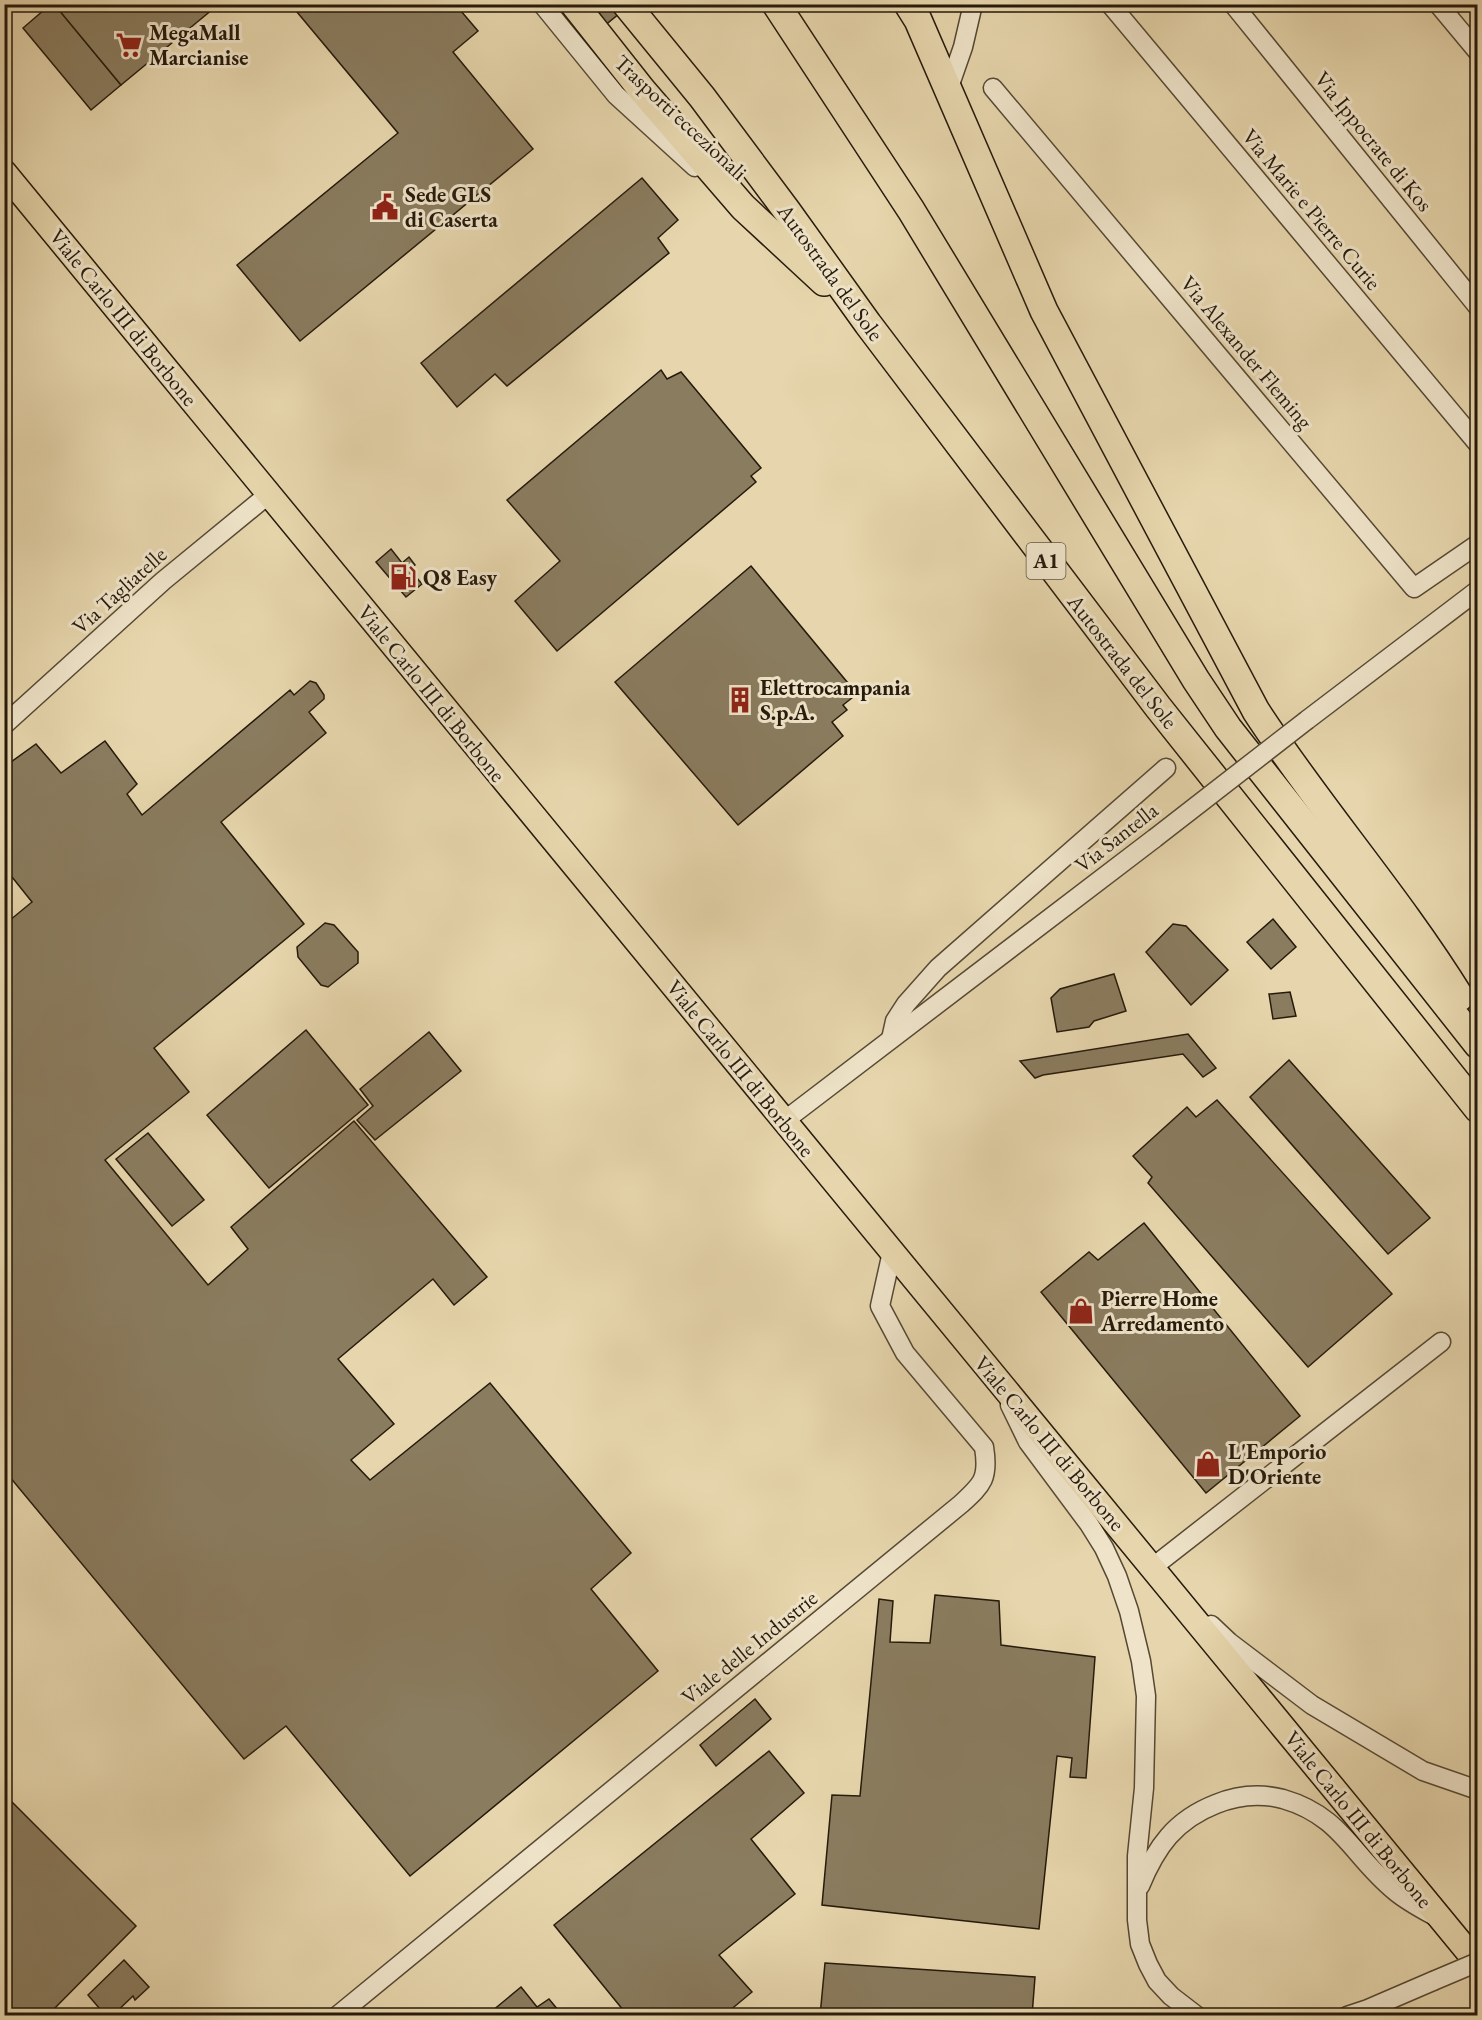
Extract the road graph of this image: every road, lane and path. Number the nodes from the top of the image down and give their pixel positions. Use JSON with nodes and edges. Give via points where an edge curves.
{"nodes":[{"id":1,"x":542,"y":4,"type":"edge"},
{"id":2,"x":574,"y":4,"type":"edge"},
{"id":3,"x":626,"y":4,"type":"edge"},
{"id":4,"x":776,"y":4,"type":"edge"},
{"id":5,"x":908,"y":4,"type":"edge"},
{"id":6,"x":973,"y":4,"type":"edge"},
{"id":7,"x":1110,"y":4,"type":"edge"},
{"id":8,"x":1233,"y":4,"type":"edge"},
{"id":9,"x":1438,"y":4,"type":"edge"},
{"id":10,"x":1478,"y":52,"type":"edge"},
{"id":11,"x":993,"y":88,"type":"dead end"},
{"id":12,"x":948,"y":90,"type":"junction"},
{"id":13,"x":4,"y":172,"type":"edge"},
{"id":14,"x":743,"y":207,"type":"junction"},
{"id":15,"x":1478,"y":307,"type":"edge"},
{"id":16,"x":868,"y":324,"type":"junction"},
{"id":17,"x":1478,"y":444,"type":"edge"},
{"id":18,"x":269,"y":494,"type":"junction"},
{"id":19,"x":1478,"y":544,"type":"edge"},
{"id":20,"x":1478,"y":590,"type":"edge"},
{"id":21,"x":4,"y":725,"type":"edge"},
{"id":22,"x":1166,"y":768,"type":"dead end"},
{"id":23,"x":1478,"y":1030,"type":"edge"},
{"id":24,"x":891,"y":1039,"type":"junction"},
{"id":25,"x":1478,"y":1045,"type":"edge"},
{"id":26,"x":1478,"y":1109,"type":"edge"},
{"id":27,"x":784,"y":1121,"type":"junction"},
{"id":28,"x":892,"y":1252,"type":"junction"},
{"id":29,"x":1441,"y":1342,"type":"dead end"},
{"id":30,"x":1001,"y":1384,"type":"junction"},
{"id":31,"x":1157,"y":1573,"type":"junction"},
{"id":32,"x":1478,"y":1790,"type":"edge"},
{"id":33,"x":1137,"y":1893,"type":"junction"},
{"id":34,"x":1442,"y":1920,"type":"junction"},
{"id":35,"x":1478,"y":1963,"type":"edge"},
{"id":36,"x":337,"y":2016,"type":"edge"},
{"id":37,"x":1197,"y":2016,"type":"edge"},
{"id":38,"x":1347,"y":2016,"type":"edge"}],
"edges":[{"from":1,"to":14,"type":"street","name":"Trasporti eccezionali","via":[[616,95]]},
{"from":2,"to":14,"type":"highway"},
{"from":3,"to":16,"type":"highway","name":"Autostrada del Sole","number":"A1","via":[[709,106]]},
{"from":4,"to":25,"type":"highway","name":"Autostrada del Sole","via":[[911,210],[1228,729]]},
{"from":5,"to":12,"type":"highway"},
{"from":6,"to":12,"type":"street"},
{"from":7,"to":17,"type":"street","name":"Via Marie e Pierre Curie"},
{"from":8,"to":15,"type":"street","name":"Via Ippocrate di Kos"},
{"from":9,"to":10,"type":"street"},
{"from":11,"to":19,"type":"street","name":"Via Alexander Fleming","via":[[1414,588]]},
{"from":12,"to":23,"type":"highway","via":[[1044,311],[1256,711],[1287,759],[1417,932]]},
{"from":13,"to":18,"type":"main road","name":"Viale Carlo III di Borbone"},
{"from":14,"to":16,"type":"highway"},
{"from":16,"to":26,"type":"highway","name":"Autostrada del Sole","number":"A1","via":[[1158,707]]},
{"from":18,"to":21,"type":"street","name":"Via Tagliatelle","via":[[163,581]]},
{"from":18,"to":27,"type":"main road","name":"Viale Carlo III di Borbone"},
{"from":20,"to":24,"type":"street","name":"Via Santella","bridge":true},
{"from":22,"to":24,"type":"street","via":[[938,968],[906,1004],[895,1021]]},
{"from":24,"to":27,"type":"street","name":"Via Santella"},
{"from":27,"to":28,"type":"main road","name":"Viale Carlo III di Borbone"},
{"from":28,"to":30,"type":"main road","name":"Viale Carlo III di Borbone"},
{"from":28,"to":36,"type":"street","name":"Viale delle Industrie","via":[[880,1306],[905,1353],[984,1447],[987,1467],[980,1486]]},
{"from":29,"to":31,"type":"street"},
{"from":30,"to":31,"type":"main road","name":"Viale Carlo III di Borbone"},
{"from":30,"to":33,"type":"street","via":[[1028,1442],[1104,1548],[1129,1611],[1146,1696]]},
{"from":31,"to":32,"type":"street","via":[[1229,1642],[1312,1705],[1423,1771]]},
{"from":31,"to":34,"type":"main road","name":"Viale Carlo III di Borbone"},
{"from":33,"to":34,"type":"street","via":[[1151,1858],[1183,1823],[1218,1803],[1261,1795],[1296,1803],[1324,1817],[1393,1890]]},
{"from":33,"to":37,"type":"street","via":[[1140,1944],[1148,1964],[1171,1996]]},
{"from":34,"to":35,"type":"main road","name":"Viale Carlo III di Borbone"},
{"from":35,"to":38,"type":"street","bridge":true}]}
